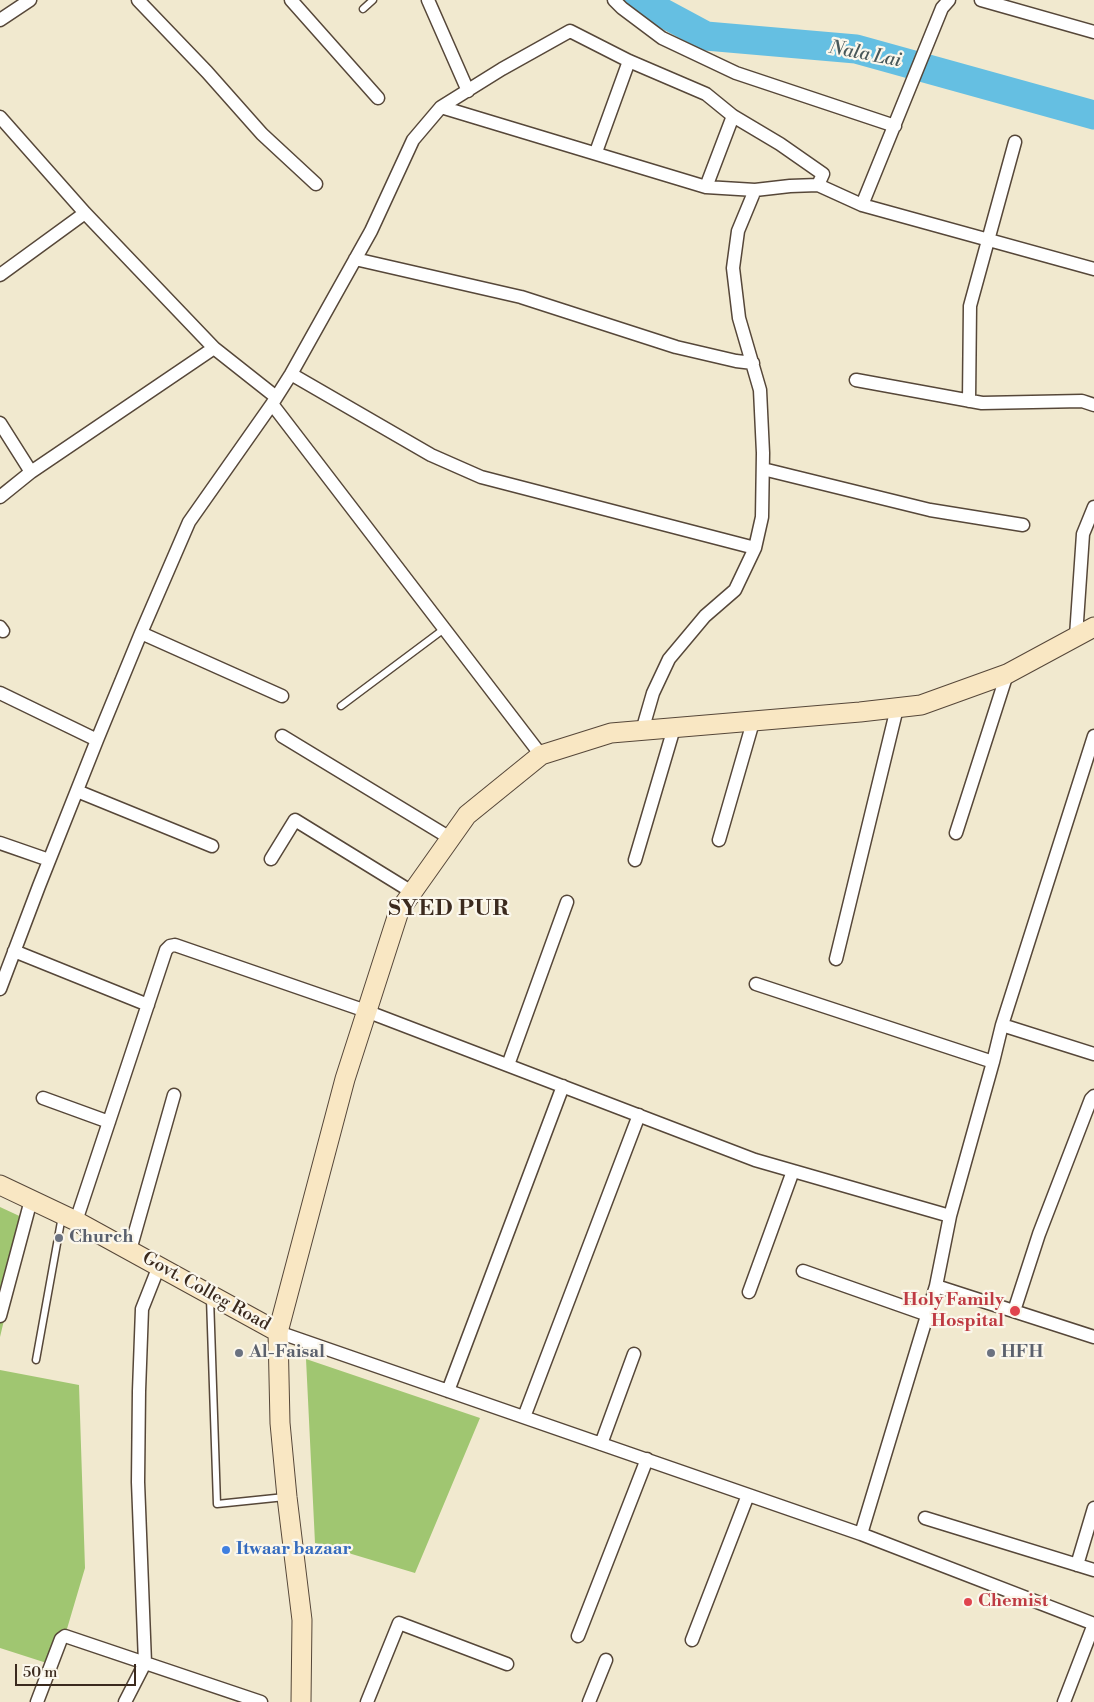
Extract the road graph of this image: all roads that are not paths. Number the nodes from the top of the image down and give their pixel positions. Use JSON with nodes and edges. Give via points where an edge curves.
{"nodes":[{"id":1,"x":30,"y":0,"type":"edge"},
{"id":2,"x":138,"y":0,"type":"edge"},
{"id":3,"x":292,"y":0,"type":"edge"},
{"id":4,"x":373,"y":0,"type":"edge"},
{"id":5,"x":428,"y":0,"type":"edge"},
{"id":6,"x":614,"y":0,"type":"edge"},
{"id":7,"x":981,"y":0,"type":"edge"},
{"id":8,"x":945,"y":4,"type":"edge"},
{"id":9,"x":363,"y":9,"type":"dead end"},
{"id":10,"x":0,"y":20,"type":"edge"},
{"id":11,"x":1094,"y":32,"type":"edge"},
{"id":12,"x":629,"y":61,"type":"junction"},
{"id":13,"x":468,"y":91,"type":"junction"},
{"id":14,"x":378,"y":98,"type":"dead end"},
{"id":15,"x":441,"y":107,"type":"junction"},
{"id":16,"x":733,"y":116,"type":"junction"},
{"id":17,"x":0,"y":117,"type":"edge"},
{"id":18,"x":894,"y":126,"type":"junction"},
{"id":19,"x":1015,"y":142,"type":"dead end"},
{"id":20,"x":596,"y":152,"type":"junction"},
{"id":21,"x":316,"y":184,"type":"dead end"},
{"id":22,"x":818,"y":185,"type":"junction"},
{"id":23,"x":706,"y":187,"type":"junction"},
{"id":24,"x":755,"y":190,"type":"junction"},
{"id":25,"x":862,"y":204,"type":"junction"},
{"id":26,"x":84,"y":213,"type":"junction"},
{"id":27,"x":988,"y":239,"type":"junction"},
{"id":28,"x":355,"y":259,"type":"junction"},
{"id":29,"x":1094,"y":269,"type":"edge"},
{"id":30,"x":0,"y":275,"type":"edge"},
{"id":31,"x":214,"y":348,"type":"junction"},
{"id":32,"x":753,"y":363,"type":"junction"},
{"id":33,"x":291,"y":374,"type":"junction"},
{"id":34,"x":856,"y":380,"type":"dead end"},
{"id":35,"x":274,"y":401,"type":"junction"},
{"id":36,"x":969,"y":401,"type":"junction"},
{"id":37,"x":1094,"y":405,"type":"edge"},
{"id":38,"x":0,"y":423,"type":"edge"},
{"id":39,"x":763,"y":469,"type":"junction"},
{"id":40,"x":31,"y":472,"type":"junction"},
{"id":41,"x":0,"y":497,"type":"edge"},
{"id":42,"x":1094,"y":507,"type":"edge"},
{"id":43,"x":1023,"y":525,"type":"dead end"},
{"id":44,"x":755,"y":548,"type":"junction"},
{"id":45,"x":1094,"y":627,"type":"edge"},
{"id":46,"x":444,"y":629,"type":"junction"},
{"id":47,"x":141,"y":632,"type":"junction"},
{"id":48,"x":1076,"y":636,"type":"junction"},
{"id":49,"x":1007,"y":674,"type":"junction"},
{"id":50,"x":0,"y":693,"type":"edge"},
{"id":51,"x":282,"y":696,"type":"dead end"},
{"id":52,"x":341,"y":706,"type":"dead end"},
{"id":53,"x":897,"y":708,"type":"junction"},
{"id":54,"x":753,"y":722,"type":"junction"},
{"id":55,"x":674,"y":728,"type":"junction"},
{"id":56,"x":642,"y":730,"type":"junction"},
{"id":57,"x":282,"y":736,"type":"dead end"},
{"id":58,"x":1094,"y":736,"type":"edge"},
{"id":59,"x":97,"y":740,"type":"junction"},
{"id":60,"x":541,"y":755,"type":"junction"},
{"id":61,"x":77,"y":791,"type":"junction"},
{"id":62,"x":956,"y":833,"type":"dead end"},
{"id":63,"x":450,"y":838,"type":"junction"},
{"id":64,"x":719,"y":840,"type":"dead end"},
{"id":65,"x":0,"y":843,"type":"edge"},
{"id":66,"x":212,"y":846,"type":"dead end"},
{"id":67,"x":271,"y":859,"type":"dead end"},
{"id":68,"x":49,"y":860,"type":"junction"},
{"id":69,"x":635,"y":860,"type":"dead end"},
{"id":70,"x":412,"y":892,"type":"junction"},
{"id":71,"x":567,"y":902,"type":"dead end"},
{"id":72,"x":14,"y":950,"type":"junction"},
{"id":73,"x":836,"y":959,"type":"dead end"},
{"id":74,"x":756,"y":984,"type":"dead end"},
{"id":75,"x":0,"y":989,"type":"edge"},
{"id":76,"x":148,"y":1005,"type":"junction"},
{"id":77,"x":366,"y":1011,"type":"junction"},
{"id":78,"x":1002,"y":1025,"type":"junction"},
{"id":79,"x":1094,"y":1054,"type":"edge"},
{"id":80,"x":993,"y":1062,"type":"junction"},
{"id":81,"x":508,"y":1065,"type":"junction"},
{"id":82,"x":563,"y":1086,"type":"junction"},
{"id":83,"x":174,"y":1095,"type":"dead end"},
{"id":84,"x":1094,"y":1096,"type":"edge"},
{"id":85,"x":43,"y":1098,"type":"dead end"},
{"id":86,"x":639,"y":1116,"type":"junction"},
{"id":87,"x":109,"y":1122,"type":"junction"},
{"id":88,"x":793,"y":1171,"type":"junction"},
{"id":89,"x":0,"y":1185,"type":"edge"},
{"id":90,"x":31,"y":1200,"type":"junction"},
{"id":91,"x":950,"y":1216,"type":"junction"},
{"id":92,"x":69,"y":1218,"type":"junction"},
{"id":93,"x":130,"y":1250,"type":"junction"},
{"id":94,"x":159,"y":1266,"type":"junction"},
{"id":95,"x":803,"y":1271,"type":"dead end"},
{"id":96,"x":936,"y":1286,"type":"junction"},
{"id":97,"x":749,"y":1292,"type":"dead end"},
{"id":98,"x":210,"y":1294,"type":"junction"},
{"id":99,"x":1014,"y":1311,"type":"junction"},
{"id":100,"x":928,"y":1315,"type":"junction"},
{"id":101,"x":0,"y":1316,"type":"edge"},
{"id":102,"x":278,"y":1332,"type":"junction"},
{"id":103,"x":1094,"y":1337,"type":"edge"},
{"id":104,"x":634,"y":1354,"type":"dead end"},
{"id":105,"x":36,"y":1360,"type":"dead end"},
{"id":106,"x":448,"y":1391,"type":"junction"},
{"id":107,"x":524,"y":1417,"type":"junction"},
{"id":108,"x":601,"y":1444,"type":"junction"},
{"id":109,"x":647,"y":1460,"type":"junction"},
{"id":110,"x":748,"y":1495,"type":"junction"},
{"id":111,"x":287,"y":1497,"type":"junction"},
{"id":112,"x":1094,"y":1508,"type":"edge"},
{"id":113,"x":925,"y":1518,"type":"dead end"},
{"id":114,"x":861,"y":1534,"type":"junction"},
{"id":115,"x":1076,"y":1564,"type":"junction"},
{"id":116,"x":1094,"y":1570,"type":"edge"},
{"id":117,"x":1094,"y":1624,"type":"edge"},
{"id":118,"x":578,"y":1636,"type":"dead end"},
{"id":119,"x":692,"y":1640,"type":"dead end"},
{"id":120,"x":606,"y":1660,"type":"dead end"},
{"id":121,"x":145,"y":1663,"type":"junction"},
{"id":122,"x":507,"y":1664,"type":"dead end"},
{"id":123,"x":37,"y":1702,"type":"edge"},
{"id":124,"x":125,"y":1702,"type":"edge"},
{"id":125,"x":261,"y":1702,"type":"edge"},
{"id":126,"x":301,"y":1702,"type":"edge"},
{"id":127,"x":367,"y":1702,"type":"edge"},
{"id":128,"x":589,"y":1702,"type":"edge"},
{"id":129,"x":1064,"y":1702,"type":"edge"}],
"edges":[{"from":1,"to":10,"type":"street"},
{"from":2,"to":21,"type":"street","via":[[262,134]]},
{"from":3,"to":14,"type":"street"},
{"from":4,"to":9,"type":"lane"},
{"from":5,"to":13,"type":"street"},
{"from":6,"to":18,"type":"street","via":[[662,38],[736,73]]},
{"from":7,"to":11,"type":"street"},
{"from":8,"to":18,"type":"street"},
{"from":12,"to":13,"type":"street","via":[[570,31]]},
{"from":12,"to":16,"type":"street","via":[[706,94]]},
{"from":12,"to":20,"type":"street"},
{"from":13,"to":15,"type":"street"},
{"from":15,"to":20,"type":"street"},
{"from":15,"to":28,"type":"street","via":[[413,140]]},
{"from":16,"to":22,"type":"street","via":[[823,174]]},
{"from":16,"to":23,"type":"street"},
{"from":17,"to":26,"type":"street"},
{"from":18,"to":25,"type":"street"},
{"from":19,"to":27,"type":"street"},
{"from":20,"to":23,"type":"street"},
{"from":22,"to":24,"type":"street"},
{"from":22,"to":25,"type":"street"},
{"from":23,"to":24,"type":"street"},
{"from":24,"to":32,"type":"street","via":[[738,231],[733,268],[739,318]]},
{"from":25,"to":27,"type":"street"},
{"from":26,"to":30,"type":"street"},
{"from":26,"to":31,"type":"street"},
{"from":27,"to":29,"type":"street"},
{"from":27,"to":36,"type":"street","via":[[970,306]]},
{"from":28,"to":32,"type":"street","via":[[521,297],[676,346]]},
{"from":28,"to":33,"type":"street"},
{"from":31,"to":35,"type":"street"},
{"from":31,"to":40,"type":"street"},
{"from":32,"to":39,"type":"street","via":[[760,390]]},
{"from":33,"to":35,"type":"street"},
{"from":33,"to":44,"type":"street","via":[[431,454],[481,477]]},
{"from":34,"to":36,"type":"street"},
{"from":35,"to":46,"type":"street"},
{"from":35,"to":47,"type":"street","via":[[189,522]]},
{"from":36,"to":37,"type":"street","via":[[1082,401]]},
{"from":38,"to":40,"type":"street"},
{"from":39,"to":43,"type":"street","via":[[930,510]]},
{"from":39,"to":44,"type":"street","via":[[762,517]]},
{"from":40,"to":41,"type":"street"},
{"from":42,"to":48,"type":"street","via":[[1083,534]]},
{"from":44,"to":56,"type":"street","via":[[735,590],[705,616],[669,659],[653,693]]},
{"from":45,"to":48,"type":"main road"},
{"from":46,"to":52,"type":"lane"},
{"from":46,"to":60,"type":"street"},
{"from":47,"to":51,"type":"street"},
{"from":47,"to":59,"type":"street"},
{"from":48,"to":49,"type":"main road"},
{"from":49,"to":53,"type":"main road","via":[[921,705]]},
{"from":49,"to":62,"type":"street"},
{"from":50,"to":59,"type":"street"},
{"from":53,"to":54,"type":"main road"},
{"from":53,"to":73,"type":"street"},
{"from":54,"to":55,"type":"main road"},
{"from":54,"to":64,"type":"street"},
{"from":55,"to":56,"type":"main road"},
{"from":55,"to":69,"type":"street"},
{"from":56,"to":60,"type":"main road","via":[[611,733]]},
{"from":57,"to":63,"type":"street"},
{"from":58,"to":78,"type":"street"},
{"from":59,"to":61,"type":"street"},
{"from":60,"to":63,"type":"main road","via":[[467,815]]},
{"from":61,"to":66,"type":"street"},
{"from":61,"to":68,"type":"street"},
{"from":63,"to":70,"type":"main road"},
{"from":65,"to":68,"type":"street"},
{"from":67,"to":70,"type":"street","via":[[295,820]]},
{"from":68,"to":72,"type":"street"},
{"from":70,"to":77,"type":"main road","via":[[399,911]]},
{"from":71,"to":81,"type":"street"},
{"from":72,"to":75,"type":"street"},
{"from":72,"to":76,"type":"street"},
{"from":74,"to":80,"type":"street"},
{"from":76,"to":77,"type":"street","via":[[166,950],[175,945]]},
{"from":76,"to":87,"type":"street"},
{"from":77,"to":81,"type":"street"},
{"from":77,"to":102,"type":"main road"},
{"from":78,"to":79,"type":"street"},
{"from":78,"to":80,"type":"street"},
{"from":80,"to":91,"type":"street"},
{"from":81,"to":82,"type":"street"},
{"from":82,"to":86,"type":"street"},
{"from":82,"to":106,"type":"street"},
{"from":83,"to":93,"type":"street"},
{"from":84,"to":99,"type":"street","via":[[1039,1234]]},
{"from":85,"to":87,"type":"street"},
{"from":86,"to":88,"type":"street"},
{"from":86,"to":107,"type":"street"},
{"from":87,"to":92,"type":"street"},
{"from":88,"to":91,"type":"street"},
{"from":88,"to":97,"type":"street"},
{"from":89,"to":90,"type":"main road","name":"Govt. Colleg Road"},
{"from":90,"to":92,"type":"main road","name":"Govt. Colleg Road"},
{"from":90,"to":101,"type":"street"},
{"from":91,"to":96,"type":"street"},
{"from":92,"to":93,"type":"main road","name":"Govt. Colleg Road"},
{"from":92,"to":105,"type":"lane"},
{"from":93,"to":94,"type":"main road","name":"Govt. Colleg Road"},
{"from":94,"to":98,"type":"main road","name":"Govt. Colleg Road"},
{"from":94,"to":121,"type":"street","via":[[142,1309],[139,1391],[138,1482]]},
{"from":95,"to":100,"type":"street"},
{"from":96,"to":99,"type":"street"},
{"from":96,"to":100,"type":"street"},
{"from":98,"to":102,"type":"main road","name":"Govt. Colleg Road"},
{"from":98,"to":111,"type":"lane","via":[[217,1504]]},
{"from":99,"to":103,"type":"street"},
{"from":100,"to":114,"type":"street"},
{"from":102,"to":106,"type":"street"},
{"from":102,"to":111,"type":"main road","via":[[280,1422]]},
{"from":104,"to":108,"type":"street"},
{"from":106,"to":107,"type":"street"},
{"from":107,"to":108,"type":"street"},
{"from":108,"to":109,"type":"street"},
{"from":109,"to":110,"type":"street"},
{"from":109,"to":118,"type":"street"},
{"from":110,"to":114,"type":"street"},
{"from":110,"to":119,"type":"street"},
{"from":111,"to":126,"type":"main road","via":[[302,1620]]},
{"from":112,"to":115,"type":"street"},
{"from":113,"to":115,"type":"street"},
{"from":114,"to":117,"type":"street"},
{"from":115,"to":116,"type":"street"},
{"from":117,"to":129,"type":"street"},
{"from":120,"to":128,"type":"street"},
{"from":121,"to":123,"type":"street","via":[[65,1636],[61,1639]]},
{"from":121,"to":124,"type":"street"},
{"from":121,"to":125,"type":"street"},
{"from":122,"to":127,"type":"street","via":[[399,1623]]}]}
